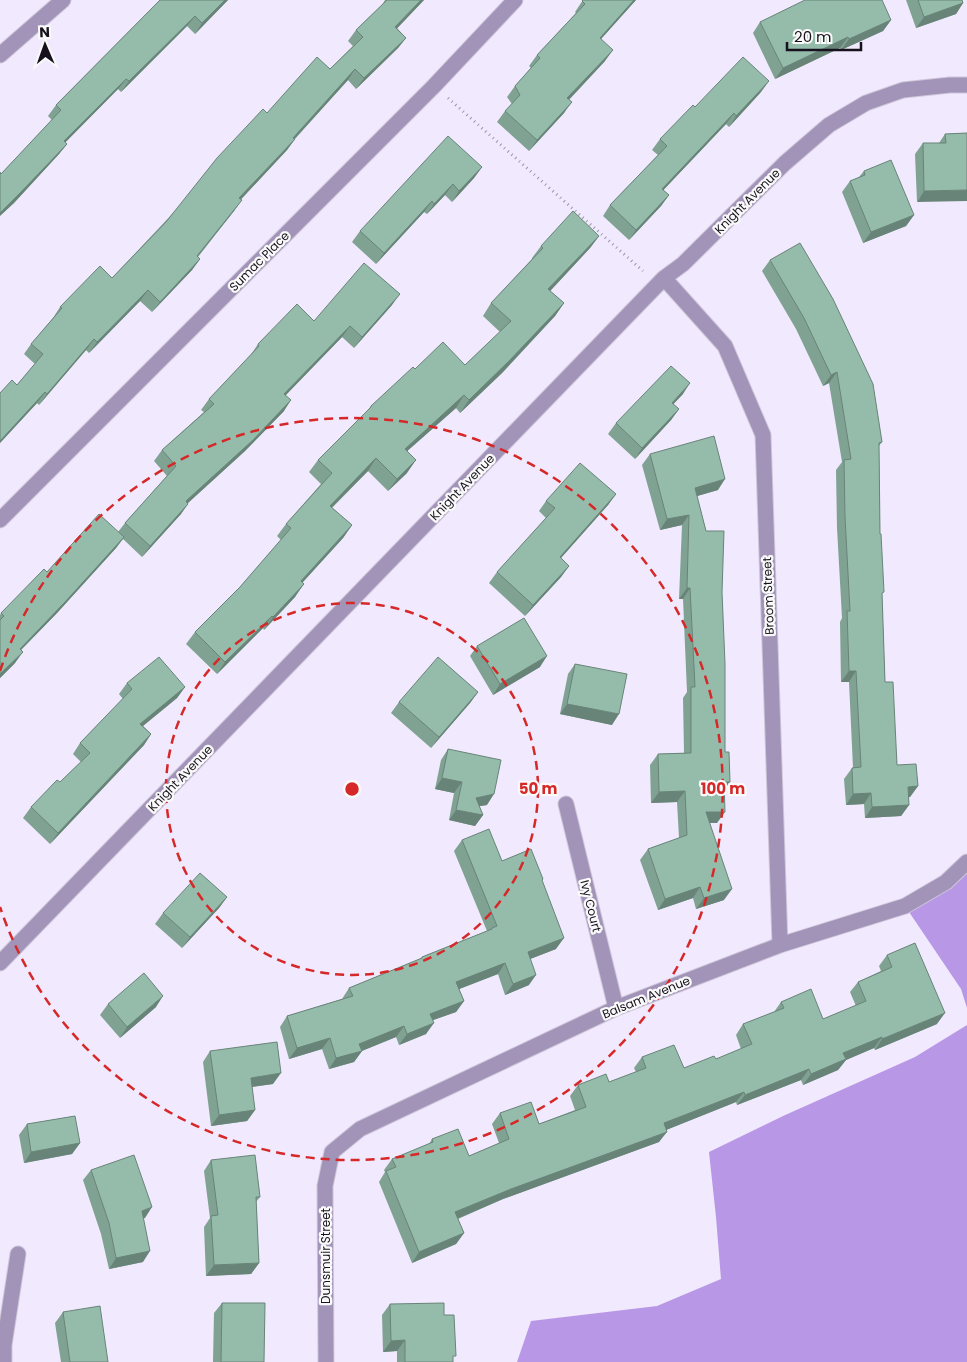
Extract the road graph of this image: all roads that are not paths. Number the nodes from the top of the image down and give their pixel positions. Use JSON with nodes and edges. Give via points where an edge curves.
{"nodes":[{"id":1,"x":63,"y":0,"type":"edge"},
{"id":2,"x":515,"y":0,"type":"edge"},
{"id":3,"x":0,"y":55,"type":"edge"},
{"id":4,"x":967,"y":85,"type":"edge"},
{"id":5,"x":661,"y":281,"type":"junction"},
{"id":6,"x":0,"y":520,"type":"edge"},
{"id":7,"x":566,"y":804,"type":"dead end"},
{"id":8,"x":967,"y":862,"type":"edge"},
{"id":9,"x":780,"y":945,"type":"junction"},
{"id":10,"x":0,"y":963,"type":"edge"},
{"id":11,"x":616,"y":1008,"type":"junction"},
{"id":12,"x":332,"y":1152,"type":"joint"},
{"id":13,"x":18,"y":1254,"type":"dead end"},
{"id":14,"x":4,"y":1362,"type":"edge"},
{"id":15,"x":326,"y":1362,"type":"edge"}],
"edges":[{"from":1,"to":3,"type":"street"},
{"from":2,"to":6,"type":"street","name":"Sumac Place","via":[[434,86]]},
{"from":4,"to":5,"type":"street","name":"Knight Avenue","via":[[903,90],[866,103],[829,125],[785,163],[683,264]]},
{"from":5,"to":9,"type":"street","name":"Broom Street","via":[[725,346],[762,435]]},
{"from":5,"to":10,"type":"street","name":"Knight Avenue"},
{"from":7,"to":11,"type":"street","name":"Ivy Court"},
{"from":8,"to":9,"type":"street","name":"Balsam Avenue","via":[[946,882],[905,906]]},
{"from":9,"to":11,"type":"street","name":"Balsam Avenue"},
{"from":11,"to":12,"type":"street","name":"Balsam Avenue","via":[[360,1128]]},
{"from":12,"to":15,"type":"street","name":"Dunsmuir Street","via":[[324,1186]]},
{"from":13,"to":14,"type":"street"}]}
